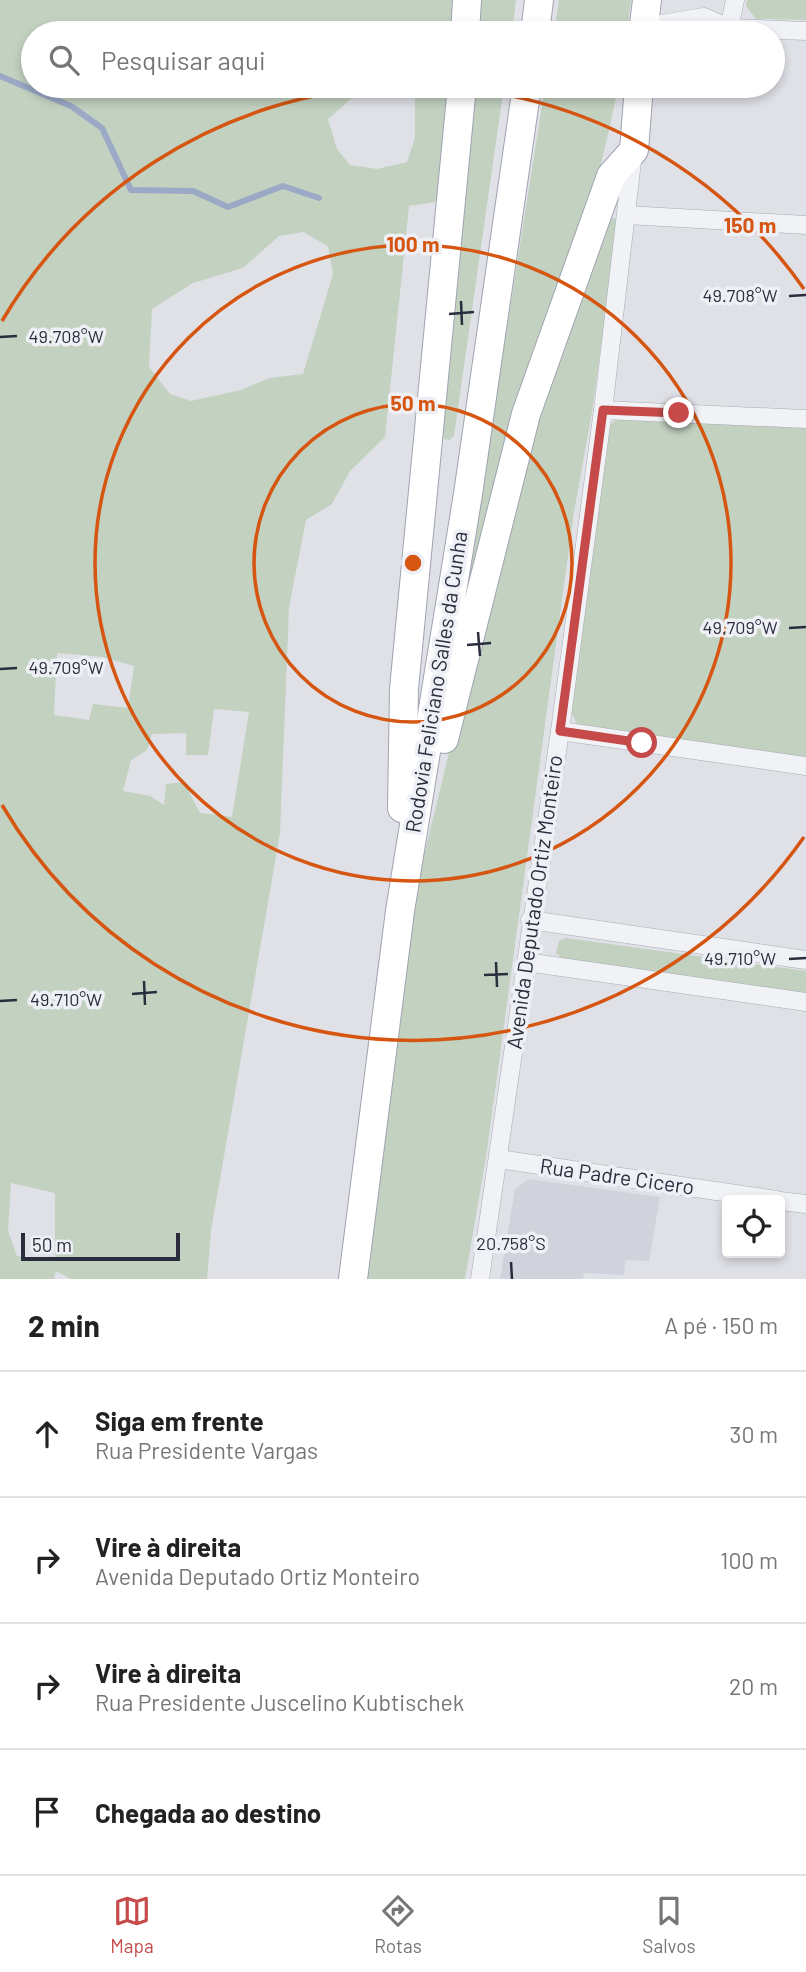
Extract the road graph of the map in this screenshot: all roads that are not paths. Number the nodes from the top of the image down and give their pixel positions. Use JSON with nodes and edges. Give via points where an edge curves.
{"nodes":[{"id":1,"x":467,"y":0,"type":"edge"},
{"id":2,"x":539,"y":0,"type":"edge"},
{"id":3,"x":735,"y":0,"type":"edge"},
{"id":4,"x":645,"y":20,"type":"edge"},
{"id":5,"x":466,"y":21,"type":"edge"},
{"id":6,"x":536,"y":21,"type":"edge"},
{"id":7,"x":713,"y":21,"type":"edge"},
{"id":8,"x":730,"y":21,"type":"edge"},
{"id":9,"x":785,"y":30,"type":"edge"},
{"id":10,"x":806,"y":31,"type":"edge"},
{"id":11,"x":460,"y":98,"type":"edge"},
{"id":12,"x":525,"y":98,"type":"edge"},
{"id":13,"x":638,"y":98,"type":"edge"},
{"id":14,"x":634,"y":150,"type":"junction"},
{"id":15,"x":626,"y":215,"type":"junction"},
{"id":16,"x":806,"y":225,"type":"edge"},
{"id":17,"x":603,"y":410,"type":"junction"},
{"id":18,"x":806,"y":419,"type":"edge"},
{"id":19,"x":560,"y":731,"type":"junction"},
{"id":20,"x":806,"y":766,"type":"edge"},
{"id":21,"x":400,"y":911,"type":"junction"},
{"id":22,"x":530,"y":920,"type":"junction"},
{"id":23,"x":806,"y":960,"type":"edge"},
{"id":24,"x":526,"y":962,"type":"junction"},
{"id":25,"x":806,"y":1002,"type":"edge"},
{"id":26,"x":499,"y":1159,"type":"junction"},
{"id":27,"x":745,"y":1195,"type":"edge"},
{"id":28,"x":785,"y":1201,"type":"edge"},
{"id":29,"x":806,"y":1205,"type":"edge"},
{"id":30,"x":353,"y":1279,"type":"edge"},
{"id":31,"x":480,"y":1279,"type":"edge"}],
"edges":[{"from":1,"to":5,"type":"main road"},
{"from":2,"to":6,"type":"main road"},
{"from":3,"to":8,"type":"street"},
{"from":4,"to":7,"type":"street","via":[[704,17]]},
{"from":9,"to":10,"type":"street"},
{"from":11,"to":21,"type":"main road","via":[[404,689]]},
{"from":12,"to":21,"type":"main road","name":"Rodovia Feliciano Salles da Cunha","via":[[470,480]]},
{"from":13,"to":14,"type":"main road"},
{"from":14,"to":15,"type":"street","name":"Avenida Deputado Ortiz Monteiro"},
{"from":14,"to":21,"type":"main road","via":[[611,176],[526,414]]},
{"from":15,"to":16,"type":"street"},
{"from":15,"to":17,"type":"street","name":"Avenida Deputado Ortiz Monteiro"},
{"from":17,"to":18,"type":"street"},
{"from":17,"to":19,"type":"street","name":"Avenida Deputado Ortiz Monteiro"},
{"from":19,"to":20,"type":"street"},
{"from":19,"to":22,"type":"street","name":"Avenida Deputado Ortiz Monteiro"},
{"from":21,"to":30,"type":"main road","name":"Rodovia Feliciano Salles da Cunha"},
{"from":22,"to":23,"type":"street"},
{"from":22,"to":24,"type":"street","name":"Avenida Deputado Ortiz Monteiro"},
{"from":24,"to":25,"type":"street"},
{"from":24,"to":26,"type":"street","name":"Avenida Deputado Ortiz Monteiro"},
{"from":26,"to":27,"type":"street","name":"Rua Padre Cicero"},
{"from":26,"to":31,"type":"street","name":"Avenida Deputado Ortiz Monteiro"},
{"from":28,"to":29,"type":"street","name":"Rua Padre Cicero"}]}
